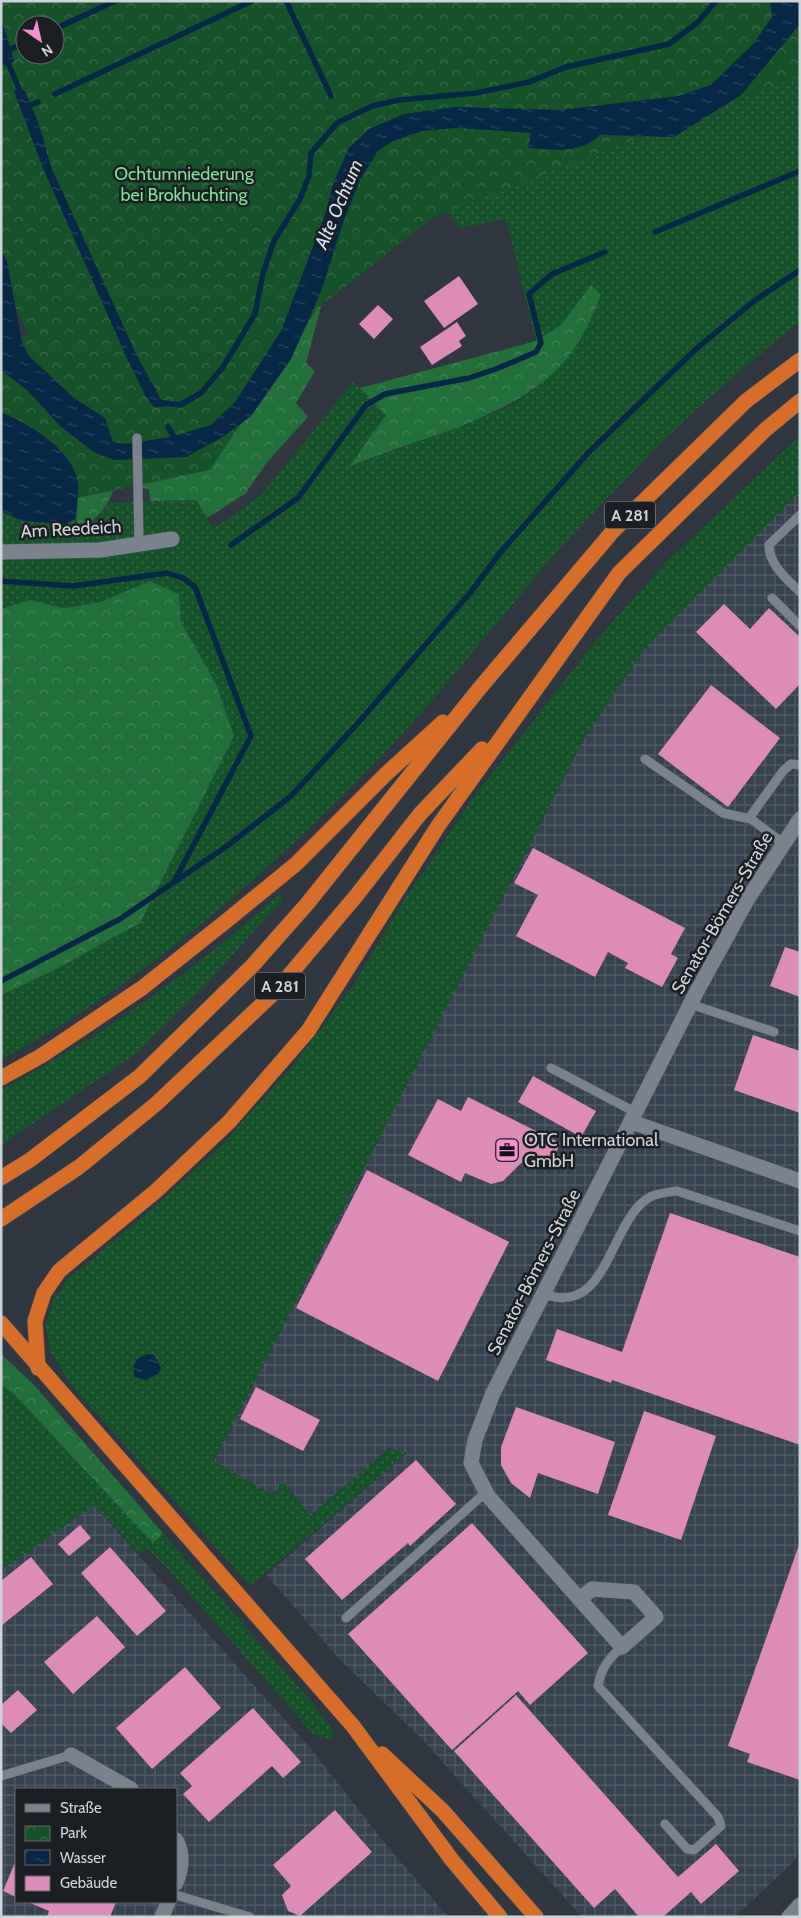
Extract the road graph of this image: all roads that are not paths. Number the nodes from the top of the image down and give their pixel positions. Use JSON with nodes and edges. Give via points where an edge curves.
{"nodes":[{"id":1,"x":800,"y":360,"type":"edge"},
{"id":2,"x":800,"y":402,"type":"edge"},
{"id":3,"x":137,"y":438,"type":"dead end"},
{"id":4,"x":800,"y":516,"type":"edge"},
{"id":5,"x":172,"y":539,"type":"dead end"},
{"id":6,"x":140,"y":543,"type":"junction"},
{"id":7,"x":1,"y":552,"type":"edge"},
{"id":8,"x":800,"y":592,"type":"edge"},
{"id":9,"x":772,"y":598,"type":"dead end"},
{"id":10,"x":800,"y":626,"type":"edge"},
{"id":11,"x":479,"y":689,"type":"junction"},
{"id":12,"x":518,"y":712,"type":"junction"},
{"id":13,"x":645,"y":759,"type":"dead end"},
{"id":14,"x":800,"y":765,"type":"edge"},
{"id":15,"x":750,"y":819,"type":"junction"},
{"id":16,"x":800,"y":819,"type":"edge"},
{"id":17,"x":783,"y":843,"type":"junction"},
{"id":18,"x":690,"y":1004,"type":"junction"},
{"id":19,"x":774,"y":1032,"type":"dead end"},
{"id":20,"x":551,"y":1068,"type":"dead end"},
{"id":21,"x":1,"y":1078,"type":"edge"},
{"id":22,"x":634,"y":1117,"type":"junction"},
{"id":23,"x":1,"y":1178,"type":"edge"},
{"id":24,"x":800,"y":1181,"type":"edge"},
{"id":25,"x":1,"y":1219,"type":"edge"},
{"id":26,"x":800,"y":1231,"type":"edge"},
{"id":27,"x":544,"y":1294,"type":"junction"},
{"id":28,"x":1,"y":1323,"type":"edge"},
{"id":29,"x":38,"y":1368,"type":"junction"},
{"id":30,"x":486,"y":1492,"type":"junction"},
{"id":31,"x":580,"y":1600,"type":"junction"},
{"id":32,"x":346,"y":1618,"type":"dead end"},
{"id":33,"x":622,"y":1647,"type":"junction"},
{"id":34,"x":353,"y":1726,"type":"junction"},
{"id":35,"x":72,"y":1755,"type":"joint"},
{"id":36,"x":1,"y":1776,"type":"edge"},
{"id":37,"x":129,"y":1788,"type":"edge"},
{"id":38,"x":665,"y":1824,"type":"dead end"},
{"id":39,"x":178,"y":1843,"type":"edge"},
{"id":40,"x":178,"y":1878,"type":"edge"},
{"id":41,"x":178,"y":1896,"type":"edge"},
{"id":42,"x":168,"y":1903,"type":"edge"},
{"id":43,"x":800,"y":1905,"type":"edge"},
{"id":44,"x":162,"y":1917,"type":"edge"},
{"id":45,"x":250,"y":1917,"type":"edge"},
{"id":46,"x":500,"y":1917,"type":"edge"},
{"id":47,"x":536,"y":1917,"type":"edge"},
{"id":48,"x":789,"y":1917,"type":"edge"}],
"edges":[{"from":1,"to":11,"type":"highway","number":"A 281","via":[[746,401],[613,531]]},
{"from":2,"to":12,"type":"highway","number":"A 281","via":[[765,430],[619,573]]},
{"from":3,"to":6,"type":"lane"},
{"from":4,"to":8,"type":"lane","via":[[769,545],[769,554],[779,571]]},
{"from":5,"to":6,"type":"street","name":"Am Reedeich"},
{"from":6,"to":7,"type":"street","name":"Am Reedeich","via":[[100,550]]},
{"from":9,"to":10,"type":"lane"},
{"from":11,"to":21,"type":"highway","via":[[386,774],[296,864],[225,922],[142,988],[41,1056]]},
{"from":11,"to":23,"type":"highway","number":"A 281","via":[[307,904],[253,965],[140,1076],[30,1160]]},
{"from":12,"to":25,"type":"highway","number":"A 281","via":[[420,814],[276,991],[148,1110],[79,1167]]},
{"from":12,"to":29,"type":"highway","via":[[438,826],[308,1031],[229,1122],[156,1191],[59,1271],[44,1293],[35,1322]]},
{"from":13,"to":15,"type":"lane","via":[[723,813]]},
{"from":14,"to":15,"type":"lane","via":[[791,764],[783,771]]},
{"from":15,"to":17,"type":"lane"},
{"from":16,"to":17,"type":"street","name":"Senator-Bömers-Straße"},
{"from":17,"to":18,"type":"street","name":"Senator-Bömers-Straße","via":[[747,900]]},
{"from":18,"to":19,"type":"lane"},
{"from":18,"to":22,"type":"street","name":"Senator-Bömers-Straße"},
{"from":20,"to":22,"type":"lane"},
{"from":22,"to":24,"type":"street"},
{"from":22,"to":27,"type":"street","name":"Senator-Bömers-Straße"},
{"from":26,"to":27,"type":"lane","via":[[676,1191],[662,1193],[649,1198],[636,1211],[604,1267],[589,1286],[568,1298],[558,1299]]},
{"from":27,"to":30,"type":"street","name":"Senator-Bömers-Straße","via":[[493,1393],[475,1440],[471,1463]]},
{"from":28,"to":29,"type":"highway"},
{"from":29,"to":34,"type":"highway"},
{"from":30,"to":31,"type":"street","name":"Senator-Bömers-Straße"},
{"from":30,"to":32,"type":"lane"},
{"from":31,"to":33,"type":"street","name":"Senator-Bömers-Straße"},
{"from":31,"to":33,"type":"street","via":[[592,1590],[634,1592],[656,1617]]},
{"from":33,"to":38,"type":"lane","via":[[600,1672],[598,1686],[718,1817],[721,1826],[694,1850],[687,1849]]},
{"from":34,"to":46,"type":"highway","via":[[452,1860]]},
{"from":34,"to":47,"type":"highway","via":[[443,1812]]},
{"from":35,"to":36,"type":"lane"},
{"from":35,"to":37,"type":"street"},
{"from":39,"to":40,"type":"street","via":[[182,1850]]},
{"from":41,"to":45,"type":"lane"},
{"from":42,"to":44,"type":"street"},
{"from":43,"to":48,"type":"street"}]}
